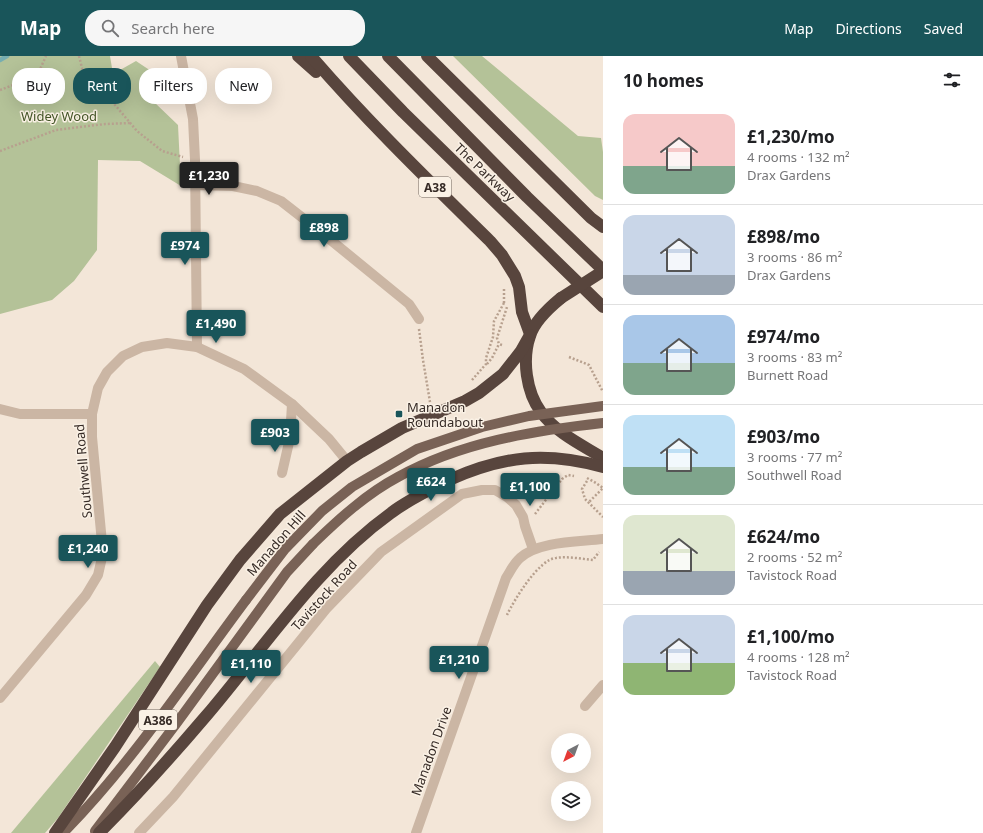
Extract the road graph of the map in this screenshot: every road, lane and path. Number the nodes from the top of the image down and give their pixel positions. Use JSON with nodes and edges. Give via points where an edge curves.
{"nodes":[{"id":1,"x":46,"y":56,"type":"edge"},
{"id":2,"x":79,"y":56,"type":"edge"},
{"id":3,"x":181,"y":56,"type":"edge"},
{"id":4,"x":298,"y":56,"type":"edge"},
{"id":5,"x":311,"y":56,"type":"edge"},
{"id":6,"x":349,"y":56,"type":"edge"},
{"id":7,"x":388,"y":56,"type":"edge"},
{"id":8,"x":427,"y":56,"type":"edge"},
{"id":9,"x":0,"y":90,"type":"edge"},
{"id":10,"x":345,"y":96,"type":"junction"},
{"id":11,"x":130,"y":123,"type":"junction"},
{"id":12,"x":0,"y":150,"type":"edge"},
{"id":13,"x":195,"y":160,"type":"junction"},
{"id":14,"x":195,"y":185,"type":"junction"},
{"id":15,"x":603,"y":227,"type":"edge"},
{"id":16,"x":603,"y":270,"type":"edge"},
{"id":17,"x":603,"y":307,"type":"edge"},
{"id":18,"x":419,"y":319,"type":"joint"},
{"id":19,"x":530,"y":335,"type":"junction"},
{"id":20,"x":197,"y":348,"type":"junction"},
{"id":21,"x":569,"y":357,"type":"dead end"},
{"id":22,"x":486,"y":364,"type":"junction"},
{"id":23,"x":471,"y":381,"type":"dead end"},
{"id":24,"x":603,"y":392,"type":"edge"},
{"id":25,"x":292,"y":404,"type":"junction"},
{"id":26,"x":603,"y":406,"type":"edge"},
{"id":27,"x":0,"y":409,"type":"edge"},
{"id":28,"x":438,"y":412,"type":"junction"},
{"id":29,"x":92,"y":414,"type":"junction"},
{"id":30,"x":603,"y":423,"type":"edge"},
{"id":31,"x":603,"y":458,"type":"edge"},
{"id":32,"x":348,"y":461,"type":"junction"},
{"id":33,"x":603,"y":466,"type":"edge"},
{"id":34,"x":282,"y":472,"type":"dead end"},
{"id":35,"x":575,"y":476,"type":"dead end"},
{"id":36,"x":583,"y":476,"type":"dead end"},
{"id":37,"x":587,"y":481,"type":"dead end"},
{"id":38,"x":589,"y":502,"type":"junction"},
{"id":39,"x":603,"y":516,"type":"edge"},
{"id":40,"x":525,"y":526,"type":"junction"},
{"id":41,"x":603,"y":539,"type":"edge"},
{"id":42,"x":533,"y":549,"type":"junction"},
{"id":43,"x":600,"y":551,"type":"dead end"},
{"id":44,"x":506,"y":620,"type":"dead end"},
{"id":45,"x":603,"y":685,"type":"edge"},
{"id":46,"x":0,"y":698,"type":"edge"},
{"id":47,"x":585,"y":706,"type":"dead end"},
{"id":48,"x":54,"y":833,"type":"edge"},
{"id":49,"x":62,"y":833,"type":"edge"},
{"id":50,"x":94,"y":833,"type":"edge"},
{"id":51,"x":98,"y":833,"type":"edge"},
{"id":52,"x":139,"y":833,"type":"edge"},
{"id":53,"x":416,"y":833,"type":"edge"}],
"edges":[{"from":1,"to":9,"type":"path","via":[[36,76]]},
{"from":2,"to":11,"type":"path","via":[[86,84],[110,99]]},
{"from":3,"to":13,"type":"street","via":[[193,119]]},
{"from":4,"to":10,"type":"highway"},
{"from":5,"to":10,"type":"highway","number":"A38"},
{"from":6,"to":17,"type":"highway","name":"The Parkway","number":"A38"},
{"from":7,"to":16,"type":"highway","name":"The Parkway"},
{"from":8,"to":15,"type":"highway"},
{"from":10,"to":19,"type":"highway","number":"A38","via":[[502,255],[519,287],[522,312]]},
{"from":11,"to":12,"type":"path","via":[[56,130]]},
{"from":11,"to":13,"type":"path","via":[[162,151]]},
{"from":13,"to":14,"type":"street"},
{"from":14,"to":18,"type":"street","via":[[239,187],[281,201],[409,304]]},
{"from":14,"to":20,"type":"street"},
{"from":16,"to":19,"type":"highway","bridge":true,"via":[[545,312]]},
{"from":18,"to":28,"type":"path","via":[[420,345],[431,405]]},
{"from":19,"to":28,"type":"highway","via":[[511,364],[492,384],[465,401]]},
{"from":19,"to":31,"type":"highway","via":[[526,355],[528,380],[542,413],[566,435]]},
{"from":20,"to":25,"type":"street","name":"Southwell Road","via":[[244,369]]},
{"from":20,"to":29,"type":"street","name":"Southwell Road","via":[[167,342],[142,347],[123,356],[107,372],[98,388]]},
{"from":21,"to":24,"type":"path","via":[[589,366]]},
{"from":22,"to":22,"type":"path","via":[[494,321],[504,303],[508,304],[497,338],[501,345]]},
{"from":22,"to":23,"type":"path"},
{"from":25,"to":32,"type":"street","name":"Southwell Road","via":[[330,438]]},
{"from":25,"to":34,"type":"street","via":[[290,438]]},
{"from":26,"to":49,"type":"main road","name":"Manadon Hill","number":"A386","bridge":true,"via":[[515,419],[482,427],[417,449],[352,487],[322,512],[285,549],[132,755],[86,810]]},
{"from":27,"to":29,"type":"street","via":[[20,414]]},
{"from":28,"to":32,"type":"highway","via":[[402,428]]},
{"from":29,"to":46,"type":"street","name":"Southwell Road","via":[[103,553],[98,575],[86,595]]},
{"from":30,"to":50,"type":"main road","number":"A386","bridge":true,"via":[[530,432],[463,448],[398,477],[346,513],[287,572]]},
{"from":32,"to":48,"type":"highway","via":[[280,514],[240,560]]},
{"from":33,"to":51,"type":"highway","via":[[566,458],[545,457],[498,462],[441,484],[391,512],[320,578],[206,716],[124,808]]},
{"from":35,"to":40,"type":"path","via":[[568,475],[562,479]]},
{"from":36,"to":38,"type":"path","via":[[603,488]]},
{"from":37,"to":38,"type":"path","via":[[582,489],[585,499]]},
{"from":38,"to":39,"type":"path"},
{"from":40,"to":42,"type":"street","name":"Tavistock Road"},
{"from":40,"to":52,"type":"street","name":"Tavistock Road","via":[[516,505],[507,497],[495,490],[482,490],[462,494],[381,552],[326,609],[173,797]]},
{"from":41,"to":42,"type":"street","name":"Manadon Drive"},
{"from":42,"to":53,"type":"street","name":"Manadon Drive","via":[[519,558],[506,578]]},
{"from":43,"to":44,"type":"path","via":[[593,560],[555,558],[545,563],[528,580]]},
{"from":45,"to":47,"type":"street"}]}
